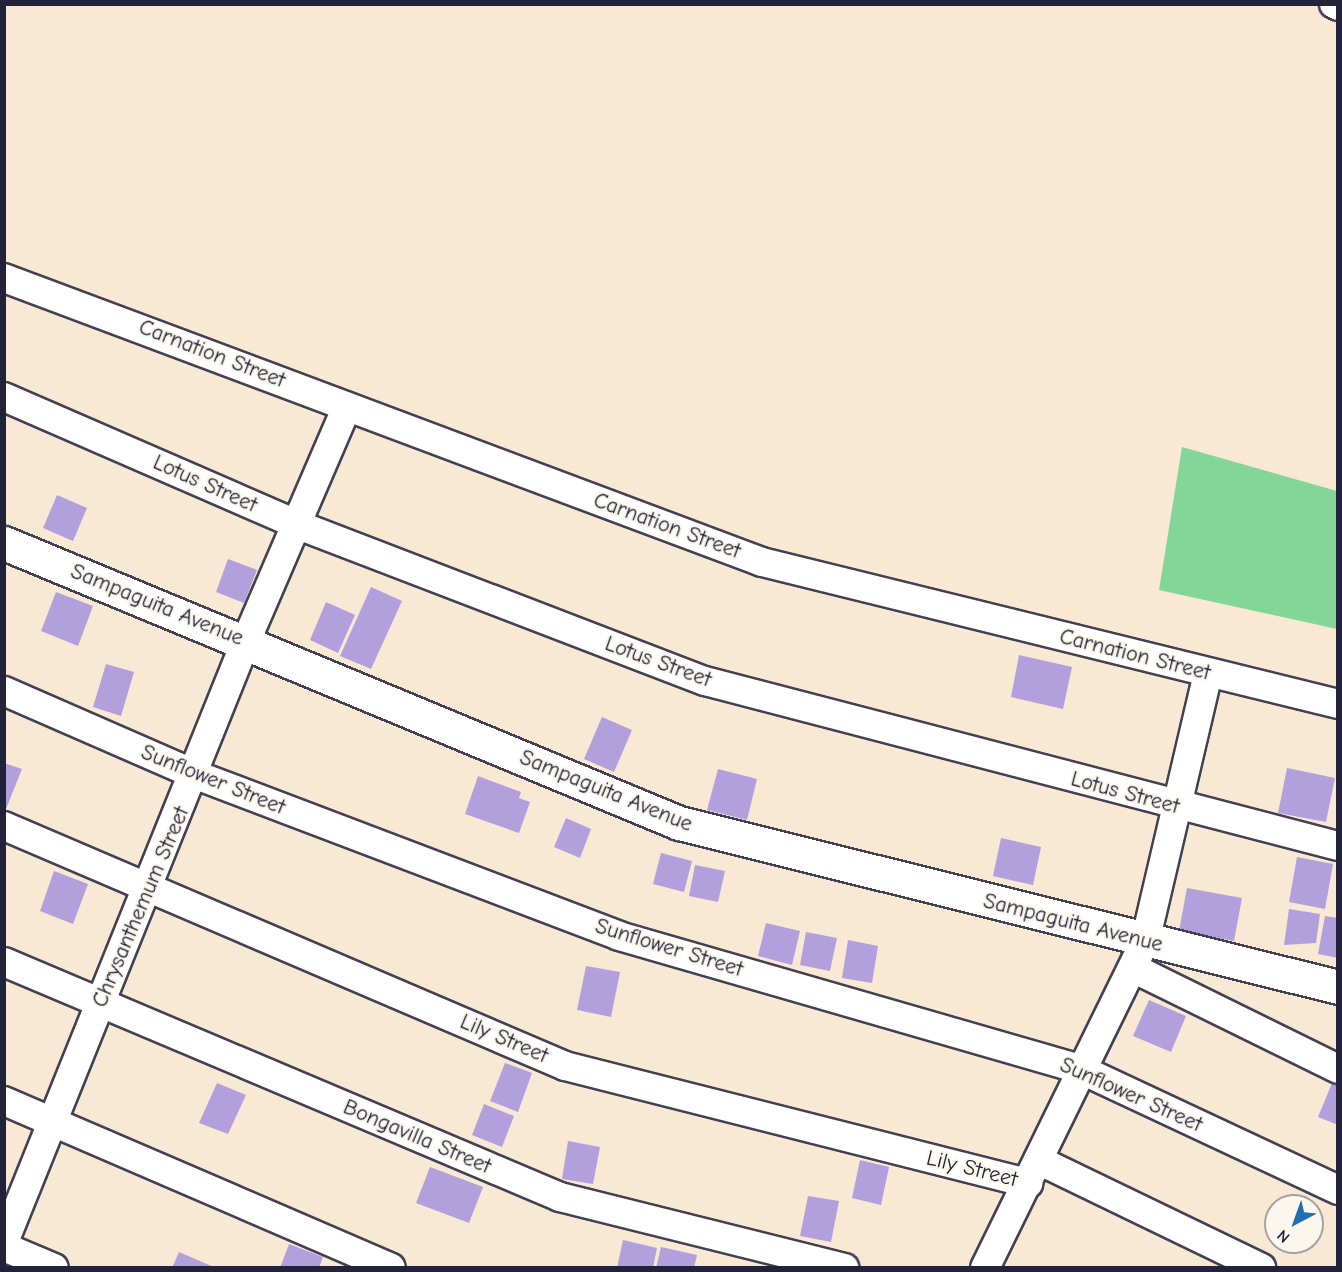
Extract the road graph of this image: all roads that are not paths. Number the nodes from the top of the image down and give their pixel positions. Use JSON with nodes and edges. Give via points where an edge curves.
{"nodes":[{"id":1,"x":11,"y":278,"type":"edge"},
{"id":2,"x":4,"y":397,"type":"edge"},
{"id":3,"x":346,"y":406,"type":"junction"},
{"id":4,"x":298,"y":525,"type":"junction"},
{"id":5,"x":4,"y":543,"type":"edge"},
{"id":6,"x":246,"y":640,"type":"junction"},
{"id":7,"x":1208,"y":673,"type":"junction"},
{"id":8,"x":4,"y":691,"type":"edge"},
{"id":9,"x":1338,"y":704,"type":"edge"},
{"id":10,"x":196,"y":775,"type":"junction"},
{"id":11,"x":1177,"y":807,"type":"junction"},
{"id":12,"x":4,"y":826,"type":"edge"},
{"id":13,"x":1338,"y":846,"type":"edge"},
{"id":14,"x":151,"y":886,"type":"junction"},
{"id":15,"x":1140,"y":955,"type":"junction"},
{"id":16,"x":4,"y":962,"type":"edge"},
{"id":17,"x":1338,"y":987,"type":"edge"},
{"id":18,"x":100,"y":1005,"type":"junction"},
{"id":19,"x":1338,"y":1069,"type":"edge"},
{"id":20,"x":1082,"y":1070,"type":"junction"},
{"id":21,"x":4,"y":1101,"type":"edge"},
{"id":22,"x":51,"y":1122,"type":"junction"},
{"id":23,"x":1033,"y":1172,"type":"junction"},
{"id":24,"x":1338,"y":1190,"type":"edge"},
{"id":25,"x":4,"y":1242,"type":"edge"},
{"id":26,"x":4,"y":1247,"type":"edge"},
{"id":27,"x":54,"y":1268,"type":"edge"},
{"id":28,"x":391,"y":1268,"type":"edge"},
{"id":29,"x":844,"y":1268,"type":"edge"},
{"id":30,"x":985,"y":1268,"type":"edge"},
{"id":31,"x":1261,"y":1268,"type":"edge"}],
"edges":[{"from":1,"to":3,"type":"street","name":"Carnation Street"},
{"from":2,"to":4,"type":"street","name":"Lotus Street"},
{"from":3,"to":4,"type":"street","name":"Chrysanthemum Street"},
{"from":3,"to":7,"type":"street","name":"Carnation Street","via":[[762,562]]},
{"from":4,"to":6,"type":"street","name":"Chrysanthemum Street"},
{"from":4,"to":11,"type":"street","name":"Lotus Street","via":[[705,681]]},
{"from":5,"to":6,"type":"main road","name":"Sampaguita Avenue"},
{"from":6,"to":10,"type":"street","name":"Chrysanthemum Street"},
{"from":6,"to":15,"type":"main road","name":"Sampaguita Avenue","via":[[679,823]]},
{"from":7,"to":9,"type":"street","name":"Carnation Street"},
{"from":7,"to":11,"type":"street"},
{"from":8,"to":10,"type":"street","name":"Sunflower Street"},
{"from":10,"to":14,"type":"street","name":"Chrysanthemum Street"},
{"from":10,"to":20,"type":"street","name":"Sunflower Street","via":[[619,936]]},
{"from":11,"to":13,"type":"street","name":"Lotus Street"},
{"from":11,"to":15,"type":"street"},
{"from":12,"to":14,"type":"street","name":"Lily Street"},
{"from":14,"to":18,"type":"street","name":"Chrysanthemum Street"},
{"from":14,"to":23,"type":"street","name":"Lily Street","via":[[565,1066]]},
{"from":15,"to":17,"type":"main road","name":"Sampaguita Avenue"},
{"from":15,"to":19,"type":"street"},
{"from":15,"to":20,"type":"street"},
{"from":16,"to":18,"type":"street","name":"Bongavilla Street"},
{"from":18,"to":22,"type":"street","name":"Chrysanthemum Street"},
{"from":18,"to":29,"type":"street","name":"Bongavilla Street","via":[[560,1197]]},
{"from":20,"to":23,"type":"street"},
{"from":20,"to":24,"type":"street","name":"Sunflower Street"},
{"from":21,"to":22,"type":"street"},
{"from":22,"to":25,"type":"street","name":"Chrysanthemum Street"},
{"from":22,"to":28,"type":"street"},
{"from":23,"to":30,"type":"street"},
{"from":23,"to":31,"type":"street","name":"Lily Street"},
{"from":26,"to":27,"type":"street"}]}
